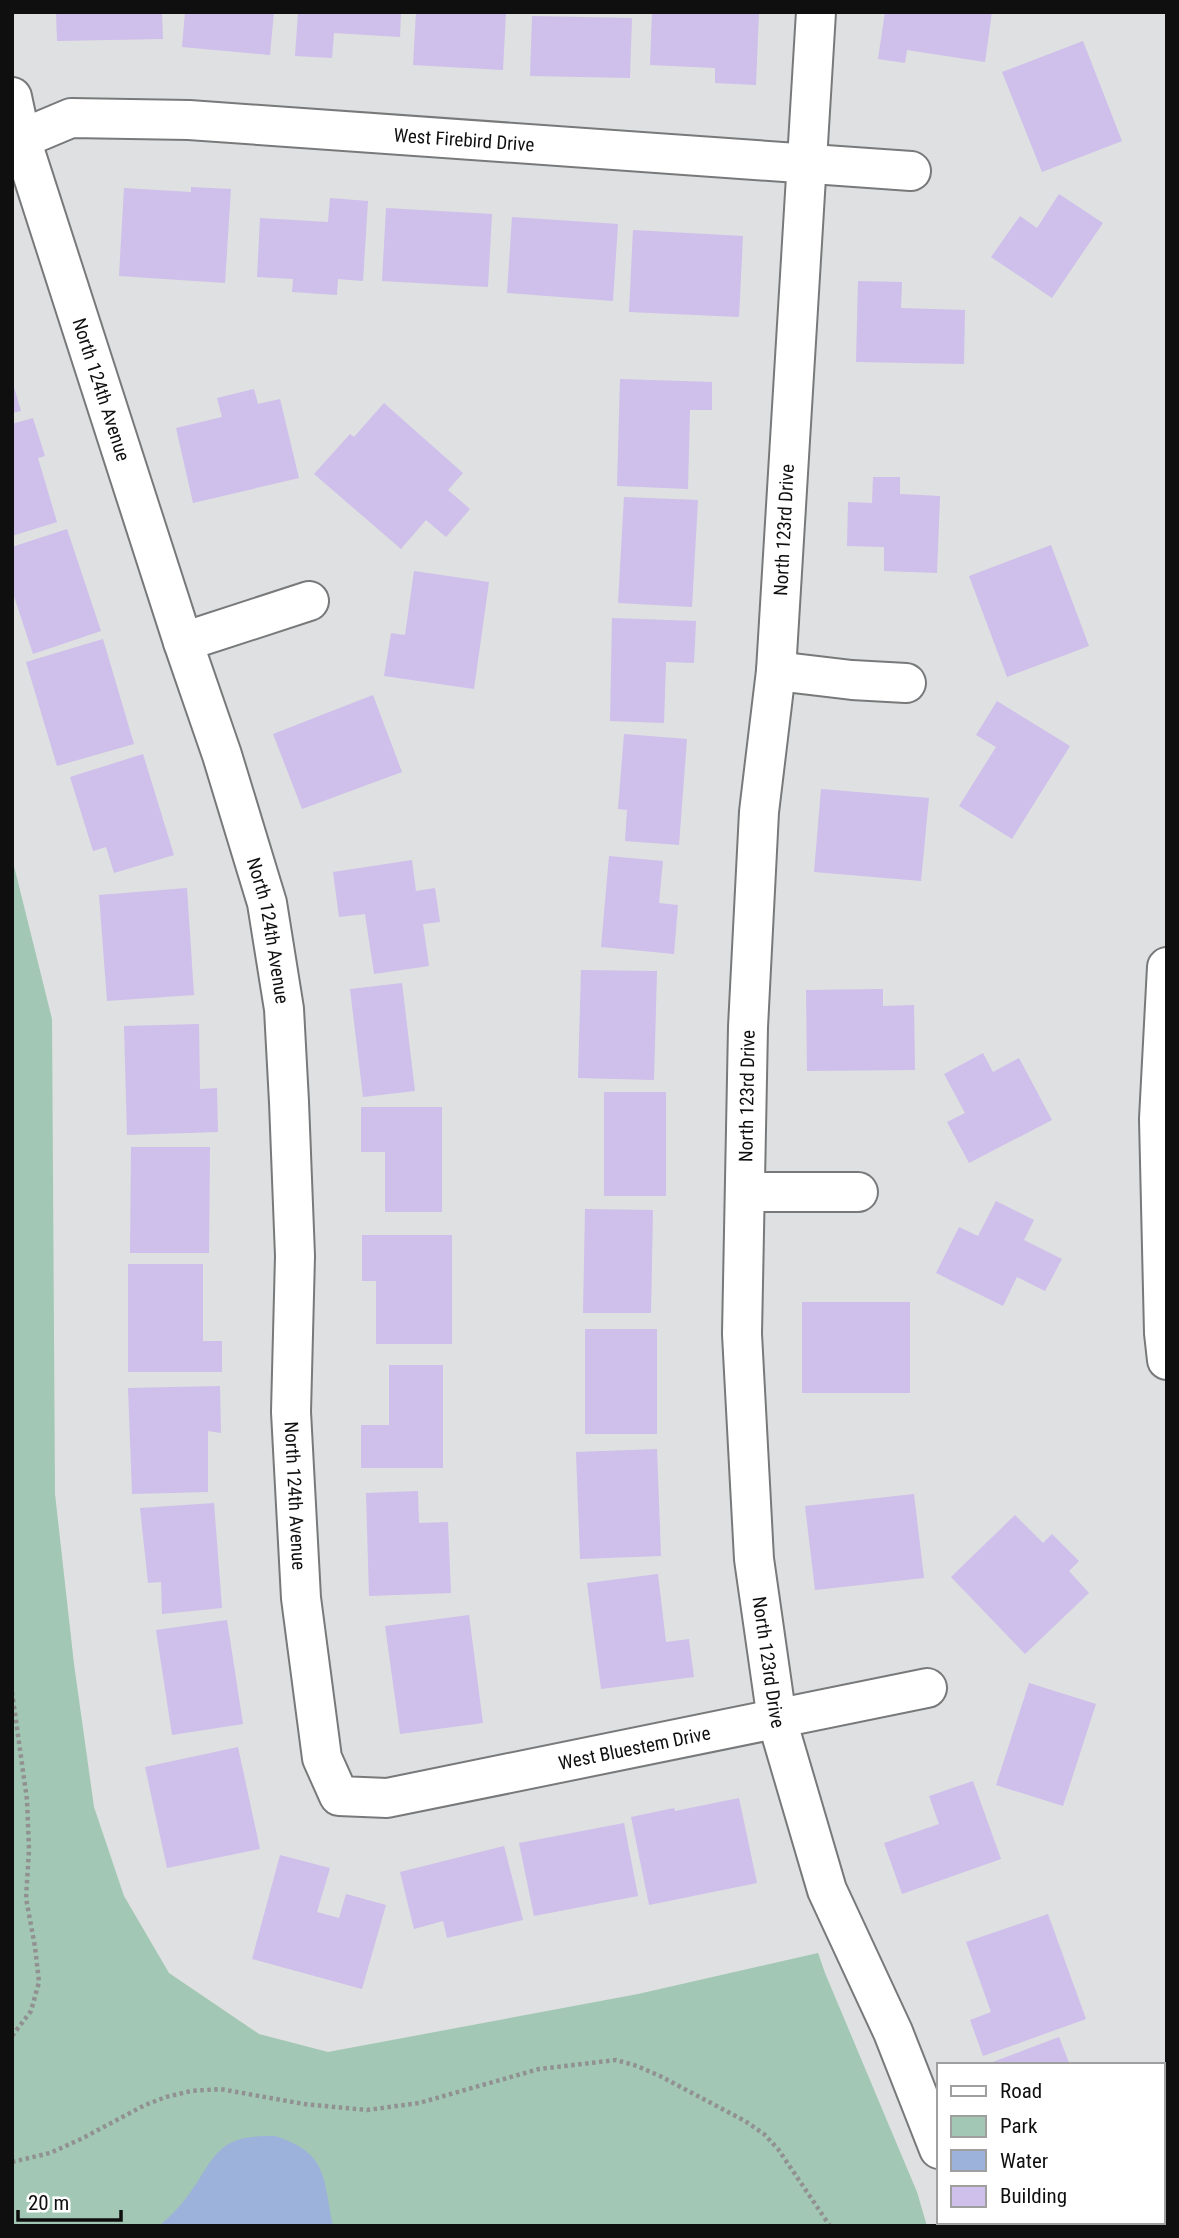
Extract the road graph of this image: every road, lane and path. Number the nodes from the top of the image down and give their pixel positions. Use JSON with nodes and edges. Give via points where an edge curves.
{"nodes":[{"id":1,"x":816,"y":12,"type":"edge"},
{"id":2,"x":12,"y":97,"type":"edge"},
{"id":3,"x":21,"y":139,"type":"junction"},
{"id":4,"x":806,"y":164,"type":"junction"},
{"id":5,"x":911,"y":172,"type":"dead end"},
{"id":6,"x":309,"y":601,"type":"dead end"},
{"id":7,"x":183,"y":642,"type":"junction"},
{"id":8,"x":776,"y":671,"type":"junction"},
{"id":9,"x":906,"y":683,"type":"dead end"},
{"id":10,"x":1167,"y":967,"type":"edge"},
{"id":11,"x":745,"y":1192,"type":"junction"},
{"id":12,"x":858,"y":1192,"type":"dead end"},
{"id":13,"x":1167,"y":1360,"type":"edge"},
{"id":14,"x":927,"y":1688,"type":"dead end"},
{"id":15,"x":12,"y":1692,"type":"edge"},
{"id":16,"x":777,"y":1720,"type":"junction"},
{"id":17,"x":339,"y":1796,"type":"joint"},
{"id":18,"x":12,"y":2036,"type":"edge"},
{"id":19,"x":937,"y":2144,"type":"edge"},
{"id":20,"x":12,"y":2162,"type":"edge"},
{"id":21,"x":830,"y":2226,"type":"edge"}],
"edges":[{"from":1,"to":4,"type":"street","name":"North 123rd Drive"},
{"from":2,"to":3,"type":"street","name":"North 124th Avenue"},
{"from":3,"to":4,"type":"street","name":"West Firebird Drive","via":[[71,118],[189,120]]},
{"from":3,"to":7,"type":"street","name":"North 124th Avenue"},
{"from":4,"to":5,"type":"street","name":"West Firebird Drive"},
{"from":4,"to":8,"type":"street","name":"North 123rd Drive"},
{"from":6,"to":7,"type":"street"},
{"from":7,"to":17,"type":"street","name":"North 124th Avenue","via":[[267,903],[284,1009],[295,1256],[291,1412],[301,1598],[322,1758]]},
{"from":8,"to":9,"type":"street"},
{"from":8,"to":11,"type":"street","name":"North 123rd Drive","via":[[759,812]]},
{"from":10,"to":13,"type":"street","via":[[1159,1119]]},
{"from":11,"to":12,"type":"street"},
{"from":11,"to":16,"type":"street","name":"North 123rd Drive","via":[[742,1334],[754,1559]]},
{"from":14,"to":16,"type":"street","name":"West Bluestem Drive"},
{"from":15,"to":18,"type":"path","via":[[27,1800],[26,1898],[39,1982],[32,2011]]},
{"from":16,"to":17,"type":"street","name":"West Bluestem Drive","via":[[387,1798]]},
{"from":16,"to":19,"type":"street","name":"North 123rd Drive","via":[[827,1890],[893,2032]]},
{"from":20,"to":21,"type":"path","via":[[50,2153],[145,2105],[191,2091],[220,2089],[367,2110],[419,2103],[539,2069],[615,2060],[660,2077],[764,2134]]}]}
